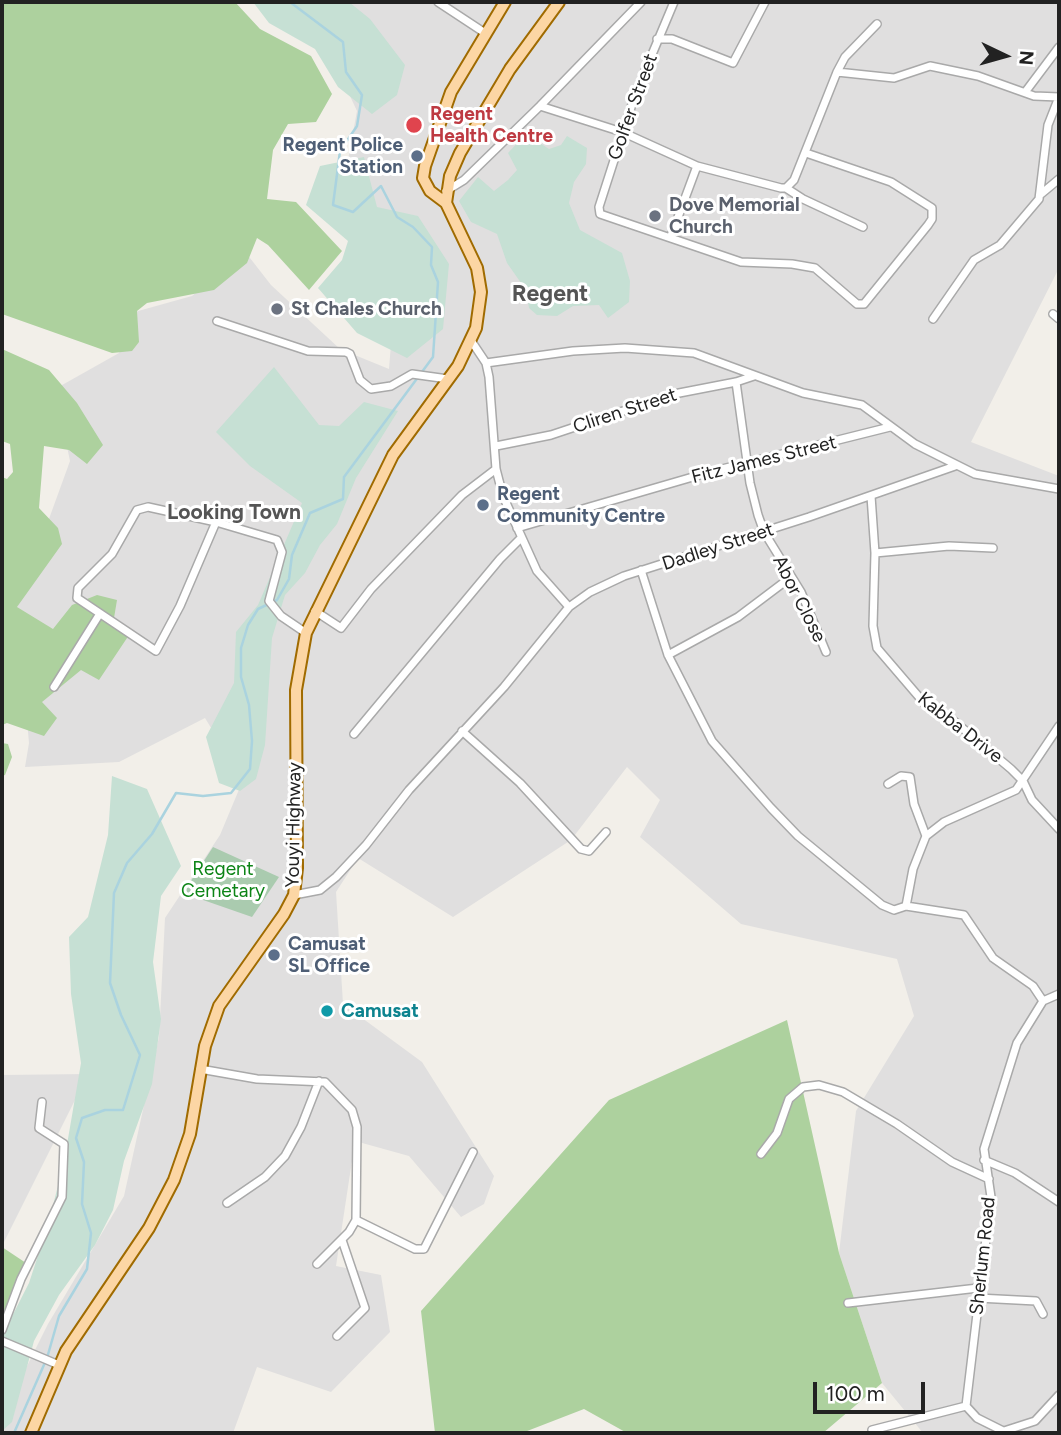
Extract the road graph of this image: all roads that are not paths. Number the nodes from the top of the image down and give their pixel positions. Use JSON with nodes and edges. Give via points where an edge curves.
{"nodes":[{"id":1,"x":438,"y":2,"type":"edge"},
{"id":2,"x":505,"y":2,"type":"edge"},
{"id":3,"x":559,"y":2,"type":"edge"},
{"id":4,"x":641,"y":2,"type":"edge"},
{"id":5,"x":674,"y":2,"type":"edge"},
{"id":6,"x":765,"y":2,"type":"edge"},
{"id":7,"x":877,"y":24,"type":"dead end"},
{"id":8,"x":485,"y":33,"type":"junction"},
{"id":9,"x":657,"y":39,"type":"junction"},
{"id":10,"x":1059,"y":47,"type":"edge"},
{"id":11,"x":837,"y":72,"type":"junction"},
{"id":12,"x":1026,"y":91,"type":"junction"},
{"id":13,"x":1059,"y":97,"type":"edge"},
{"id":14,"x":540,"y":106,"type":"junction"},
{"id":15,"x":622,"y":132,"type":"junction"},
{"id":16,"x":806,"y":153,"type":"junction"},
{"id":17,"x":697,"y":166,"type":"junction"},
{"id":18,"x":1059,"y":179,"type":"edge"},
{"id":19,"x":786,"y":188,"type":"junction"},
{"id":20,"x":447,"y":191,"type":"junction"},
{"id":21,"x":1041,"y":194,"type":"junction"},
{"id":22,"x":435,"y":197,"type":"junction"},
{"id":23,"x":446,"y":203,"type":"junction"},
{"id":24,"x":863,"y":228,"type":"dead end"},
{"id":25,"x":670,"y":236,"type":"junction"},
{"id":26,"x":933,"y":319,"type":"dead end"},
{"id":27,"x":217,"y":321,"type":"dead end"},
{"id":28,"x":472,"y":342,"type":"junction"},
{"id":29,"x":486,"y":362,"type":"junction"},
{"id":30,"x":755,"y":375,"type":"junction"},
{"id":31,"x":449,"y":379,"type":"junction"},
{"id":32,"x":736,"y":382,"type":"junction"},
{"id":33,"x":890,"y":427,"type":"junction"},
{"id":34,"x":496,"y":446,"type":"junction"},
{"id":35,"x":748,"y":464,"type":"junction"},
{"id":36,"x":955,"y":466,"type":"junction"},
{"id":37,"x":496,"y":469,"type":"junction"},
{"id":38,"x":1059,"y":489,"type":"edge"},
{"id":39,"x":871,"y":496,"type":"junction"},
{"id":40,"x":216,"y":522,"type":"junction"},
{"id":41,"x":517,"y":528,"type":"junction"},
{"id":42,"x":764,"y":532,"type":"junction"},
{"id":43,"x":521,"y":538,"type":"junction"},
{"id":44,"x":993,"y":548,"type":"dead end"},
{"id":45,"x":875,"y":553,"type":"junction"},
{"id":46,"x":641,"y":570,"type":"junction"},
{"id":47,"x":791,"y":577,"type":"junction"},
{"id":48,"x":569,"y":607,"type":"junction"},
{"id":49,"x":315,"y":611,"type":"junction"},
{"id":50,"x":99,"y":615,"type":"junction"},
{"id":51,"x":306,"y":633,"type":"junction"},
{"id":52,"x":826,"y":652,"type":"dead end"},
{"id":53,"x":668,"y":656,"type":"junction"},
{"id":54,"x":54,"y":687,"type":"dead end"},
{"id":55,"x":1059,"y":726,"type":"edge"},
{"id":56,"x":461,"y":731,"type":"junction"},
{"id":57,"x":354,"y":734,"type":"dead end"},
{"id":58,"x":1023,"y":781,"type":"junction"},
{"id":59,"x":888,"y":784,"type":"dead end"},
{"id":60,"x":1059,"y":829,"type":"edge"},
{"id":61,"x":606,"y":832,"type":"dead end"},
{"id":62,"x":926,"y":836,"type":"junction"},
{"id":63,"x":293,"y":895,"type":"junction"},
{"id":64,"x":906,"y":906,"type":"junction"},
{"id":65,"x":1059,"y":994,"type":"edge"},
{"id":66,"x":1043,"y":1001,"type":"junction"},
{"id":67,"x":200,"y":1069,"type":"junction"},
{"id":68,"x":319,"y":1081,"type":"junction"},
{"id":69,"x":42,"y":1102,"type":"dead end"},
{"id":70,"x":473,"y":1152,"type":"dead end"},
{"id":71,"x":761,"y":1154,"type":"dead end"},
{"id":72,"x":984,"y":1160,"type":"junction"},
{"id":73,"x":989,"y":1179,"type":"junction"},
{"id":74,"x":1059,"y":1202,"type":"edge"},
{"id":75,"x":227,"y":1203,"type":"dead end"},
{"id":76,"x":356,"y":1220,"type":"junction"},
{"id":77,"x":342,"y":1240,"type":"junction"},
{"id":78,"x":317,"y":1264,"type":"dead end"},
{"id":79,"x":978,"y":1288,"type":"junction"},
{"id":80,"x":978,"y":1298,"type":"junction"},
{"id":81,"x":848,"y":1303,"type":"dead end"},
{"id":82,"x":1043,"y":1314,"type":"dead end"},
{"id":83,"x":2,"y":1330,"type":"edge"},
{"id":84,"x":337,"y":1336,"type":"dead end"},
{"id":85,"x":2,"y":1341,"type":"edge"},
{"id":86,"x":54,"y":1364,"type":"junction"},
{"id":87,"x":1059,"y":1395,"type":"edge"},
{"id":88,"x":966,"y":1406,"type":"junction"},
{"id":89,"x":872,"y":1430,"type":"dead end"},
{"id":90,"x":1006,"y":1432,"type":"edge"},
{"id":91,"x":32,"y":1433,"type":"edge"}],
"edges":[{"from":1,"to":8,"type":"street"},
{"from":2,"to":8,"type":"main road"},
{"from":3,"to":20,"type":"main road","via":[[510,69],[460,153]]},
{"from":4,"to":14,"type":"street"},
{"from":5,"to":9,"type":"street","name":"Golfer Street"},
{"from":6,"to":9,"type":"street","via":[[733,63],[672,39]]},
{"from":7,"to":11,"type":"street"},
{"from":8,"to":22,"type":"main road","via":[[451,92],[425,166],[423,178]]},
{"from":9,"to":15,"type":"street","name":"Golfer Street"},
{"from":10,"to":12,"type":"street"},
{"from":11,"to":12,"type":"street","via":[[894,78],[930,66]]},
{"from":11,"to":16,"type":"street"},
{"from":12,"to":13,"type":"street"},
{"from":13,"to":21,"type":"street","via":[[1048,125]]},
{"from":14,"to":15,"type":"street"},
{"from":14,"to":20,"type":"street"},
{"from":15,"to":17,"type":"street"},
{"from":15,"to":25,"type":"street","name":"Golfer Street","via":[[600,214]]},
{"from":16,"to":19,"type":"street"},
{"from":16,"to":25,"type":"street","via":[[891,182],[932,208],[928,225],[861,305],[815,268],[741,262]]},
{"from":17,"to":19,"type":"street"},
{"from":17,"to":25,"type":"street"},
{"from":18,"to":21,"type":"street"},
{"from":19,"to":24,"type":"street"},
{"from":20,"to":22,"type":"street"},
{"from":20,"to":23,"type":"main road"},
{"from":21,"to":26,"type":"street","via":[[1000,245],[966,270]]},
{"from":22,"to":23,"type":"main road"},
{"from":23,"to":28,"type":"main road","name":"Youyi Highway","via":[[480,280]]},
{"from":27,"to":31,"type":"street","via":[[308,351],[346,352],[353,358],[360,380],[371,389],[391,386],[412,374]]},
{"from":28,"to":29,"type":"street"},
{"from":28,"to":31,"type":"main road","name":"Youyi Highway"},
{"from":29,"to":30,"type":"street","via":[[573,351],[654,349],[694,353]]},
{"from":29,"to":34,"type":"street"},
{"from":30,"to":32,"type":"street","name":"Cliren Street"},
{"from":30,"to":33,"type":"street","via":[[803,393],[862,405]]},
{"from":31,"to":49,"type":"main road","name":"Youyi Highway","via":[[393,455]]},
{"from":32,"to":34,"type":"street","name":"Cliren Street","via":[[674,394],[551,435]]},
{"from":32,"to":35,"type":"street","name":"Abor Close"},
{"from":33,"to":35,"type":"street","name":"Fitz James Street"},
{"from":33,"to":36,"type":"street"},
{"from":34,"to":37,"type":"street"},
{"from":35,"to":41,"type":"street","name":"Fitz James Street"},
{"from":35,"to":42,"type":"street","name":"Abor Close"},
{"from":36,"to":38,"type":"street","via":[[993,479]]},
{"from":36,"to":39,"type":"street","name":"Dadley Street"},
{"from":37,"to":41,"type":"street"},
{"from":37,"to":49,"type":"street","via":[[462,495],[371,589],[343,627],[338,629]]},
{"from":39,"to":42,"type":"street","name":"Dadley Street"},
{"from":39,"to":45,"type":"street","name":"Kabba Drive"},
{"from":40,"to":50,"type":"street","via":[[156,651]]},
{"from":40,"to":50,"type":"street","via":[[141,507],[111,554],[76,591],[79,601]]},
{"from":40,"to":51,"type":"street","via":[[280,543],[282,552],[269,601]]},
{"from":41,"to":43,"type":"street"},
{"from":42,"to":46,"type":"street","name":"Dadley Street"},
{"from":42,"to":47,"type":"street","name":"Abor Close"},
{"from":43,"to":48,"type":"street","via":[[537,571]]},
{"from":43,"to":57,"type":"street"},
{"from":44,"to":45,"type":"street","via":[[949,546]]},
{"from":45,"to":58,"type":"street","name":"Kabba Drive","via":[[873,626],[877,648],[925,705],[967,731]]},
{"from":46,"to":48,"type":"street","name":"Dadley Street","via":[[603,585]]},
{"from":46,"to":53,"type":"street"},
{"from":47,"to":52,"type":"street","name":"Abor Close"},
{"from":47,"to":53,"type":"street","via":[[738,617]]},
{"from":48,"to":56,"type":"street","name":"Dadley Street","via":[[504,687]]},
{"from":49,"to":51,"type":"main road","name":"Youyi Highway"},
{"from":50,"to":54,"type":"street"},
{"from":51,"to":63,"type":"main road","name":"Youyi Highway","via":[[296,690],[297,868]]},
{"from":53,"to":64,"type":"street","via":[[712,741],[771,808],[881,905],[894,910]]},
{"from":55,"to":58,"type":"street"},
{"from":56,"to":61,"type":"street","via":[[520,783],[581,849],[589,851]]},
{"from":56,"to":63,"type":"street","name":"Dadley Street","via":[[336,877],[320,890]]},
{"from":58,"to":60,"type":"street","name":"Kabba Drive","via":[[1027,794]]},
{"from":58,"to":62,"type":"street","via":[[1012,793],[944,822]]},
{"from":59,"to":62,"type":"street","via":[[901,776],[910,777]]},
{"from":62,"to":64,"type":"street"},
{"from":63,"to":67,"type":"main road","name":"Youyi Highway","via":[[284,915],[219,1006]]},
{"from":64,"to":66,"type":"street","via":[[964,915],[993,958],[1033,986]]},
{"from":65,"to":66,"type":"street"},
{"from":66,"to":72,"type":"street","name":"Sherlum Road","via":[[1017,1043],[986,1137]]},
{"from":67,"to":68,"type":"street","via":[[257,1079]]},
{"from":67,"to":86,"type":"main road","name":"Youyi Highway","via":[[190,1134],[174,1180],[149,1228]]},
{"from":68,"to":75,"type":"street","via":[[285,1156],[265,1177]]},
{"from":68,"to":76,"type":"street","via":[[330,1086],[356,1118]]},
{"from":69,"to":83,"type":"street","via":[[40,1128],[64,1144],[62,1197],[21,1279]]},
{"from":70,"to":76,"type":"street","via":[[424,1249],[415,1249]]},
{"from":71,"to":73,"type":"street","via":[[777,1133],[789,1099],[803,1087],[819,1085],[843,1092],[951,1162]]},
{"from":72,"to":73,"type":"street","name":"Sherlum Road"},
{"from":72,"to":74,"type":"street","via":[[1015,1173]]},
{"from":73,"to":79,"type":"street","name":"Sherlum Road","via":[[991,1197]]},
{"from":76,"to":77,"type":"street"},
{"from":77,"to":78,"type":"street"},
{"from":77,"to":84,"type":"street","via":[[365,1308]]},
{"from":79,"to":80,"type":"street","name":"Sherlum Road"},
{"from":79,"to":81,"type":"street"},
{"from":80,"to":82,"type":"street","via":[[1036,1301]]},
{"from":80,"to":88,"type":"street","name":"Sherlum Road"},
{"from":85,"to":86,"type":"street"},
{"from":86,"to":91,"type":"main road","name":"Youyi Highway"},
{"from":87,"to":90,"type":"street","via":[[1035,1421]]},
{"from":88,"to":89,"type":"street"},
{"from":88,"to":90,"type":"street","via":[[977,1418]]}]}
